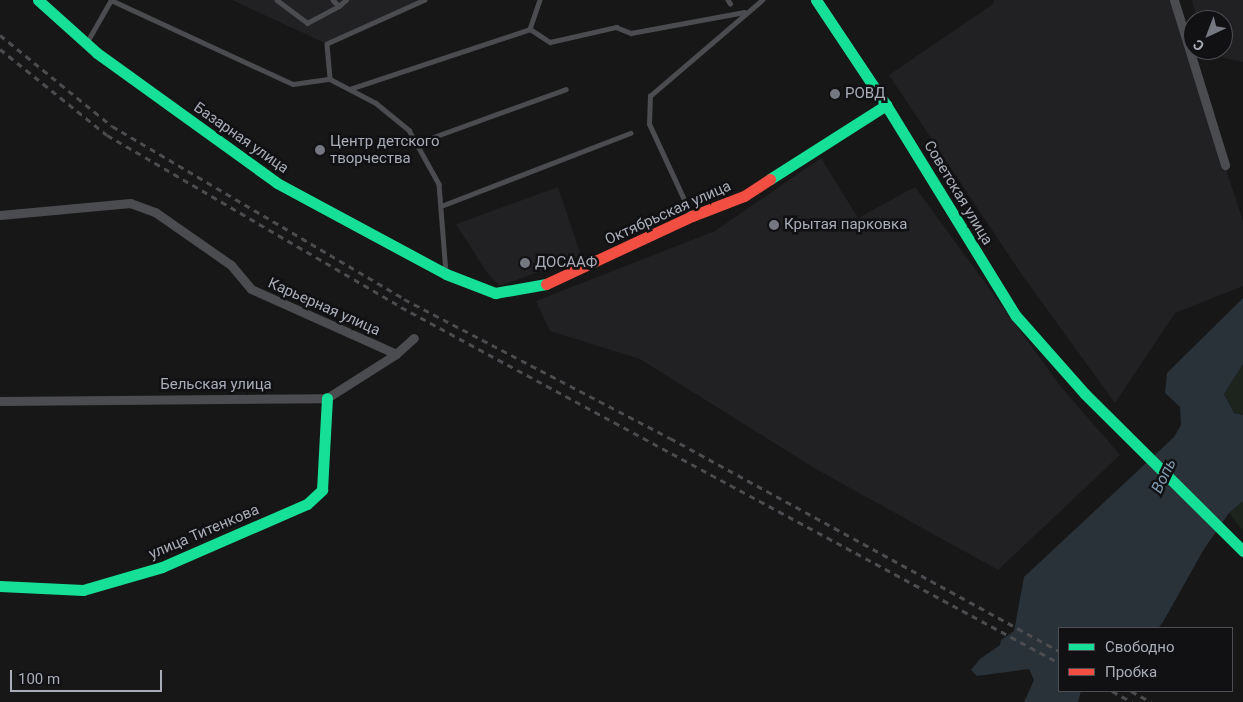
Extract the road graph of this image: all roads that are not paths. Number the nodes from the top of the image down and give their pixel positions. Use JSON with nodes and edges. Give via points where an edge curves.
{"nodes":[{"id":1,"x":38,"y":0,"type":"edge"},
{"id":2,"x":111,"y":0,"type":"edge"},
{"id":3,"x":277,"y":0,"type":"edge"},
{"id":4,"x":332,"y":0,"type":"edge"},
{"id":5,"x":346,"y":0,"type":"edge"},
{"id":6,"x":425,"y":0,"type":"edge"},
{"id":7,"x":540,"y":0,"type":"edge"},
{"id":8,"x":762,"y":0,"type":"edge"},
{"id":9,"x":816,"y":0,"type":"edge"},
{"id":10,"x":1174,"y":0,"type":"edge"},
{"id":11,"x":339,"y":6,"type":"junction"},
{"id":12,"x":745,"y":12,"type":"junction"},
{"id":13,"x":530,"y":29,"type":"junction"},
{"id":14,"x":86,"y":43,"type":"junction"},
{"id":15,"x":330,"y":79,"type":"junction"},
{"id":16,"x":350,"y":89,"type":"junction"},
{"id":17,"x":566,"y":89,"type":"dead end"},
{"id":18,"x":886,"y":105,"type":"junction"},
{"id":19,"x":630,"y":133,"type":"dead end"},
{"id":20,"x":416,"y":143,"type":"junction"},
{"id":21,"x":1225,"y":165,"type":"dead end"},
{"id":22,"x":440,"y":206,"type":"junction"},
{"id":23,"x":0,"y":215,"type":"edge"},
{"id":24,"x":692,"y":216,"type":"junction"},
{"id":25,"x":446,"y":274,"type":"junction"},
{"id":26,"x":414,"y":338,"type":"dead end"},
{"id":27,"x":396,"y":354,"type":"junction"},
{"id":28,"x":326,"y":398,"type":"junction"},
{"id":29,"x":0,"y":401,"type":"edge"},
{"id":30,"x":1242,"y":550,"type":"edge"},
{"id":31,"x":0,"y":586,"type":"edge"}],
"edges":[{"from":1,"to":14,"type":"street","name":"Базарная улица"},
{"from":2,"to":14,"type":"lane"},
{"from":2,"to":15,"type":"lane","via":[[293,84]]},
{"from":3,"to":11,"type":"lane","via":[[307,24]]},
{"from":4,"to":11,"type":"lane"},
{"from":5,"to":11,"type":"lane"},
{"from":6,"to":15,"type":"lane","via":[[327,44]]},
{"from":7,"to":13,"type":"lane"},
{"from":8,"to":12,"type":"lane"},
{"from":9,"to":18,"type":"street","name":"Советская улица"},
{"from":10,"to":21,"type":"street"},
{"from":12,"to":13,"type":"lane","via":[[631,33],[616,27],[550,42]]},
{"from":12,"to":24,"type":"lane","via":[[650,96],[649,124]]},
{"from":13,"to":16,"type":"lane"},
{"from":14,"to":25,"type":"street","name":"Базарная улица","via":[[277,183]]},
{"from":15,"to":16,"type":"lane"},
{"from":16,"to":20,"type":"lane","via":[[376,103],[402,124]]},
{"from":17,"to":20,"type":"lane"},
{"from":18,"to":24,"type":"street","name":"Октябрьская улица","via":[[744,196]]},
{"from":18,"to":30,"type":"street","name":"Советская улица","via":[[1016,316],[1085,394]]},
{"from":19,"to":22,"type":"lane"},
{"from":20,"to":22,"type":"lane","via":[[439,184]]},
{"from":22,"to":25,"type":"lane"},
{"from":23,"to":27,"type":"street","name":"Карьерная улица","via":[[130,203],[147,209],[230,265],[251,289]]},
{"from":24,"to":25,"type":"street","name":"Октябрьская улица","via":[[543,286],[495,293]]},
{"from":26,"to":27,"type":"street"},
{"from":27,"to":28,"type":"street"},
{"from":28,"to":29,"type":"street","name":"Бельская улица"},
{"from":28,"to":31,"type":"street","name":"улица Титенкова","via":[[322,490],[307,504],[162,567],[84,590]]}]}
